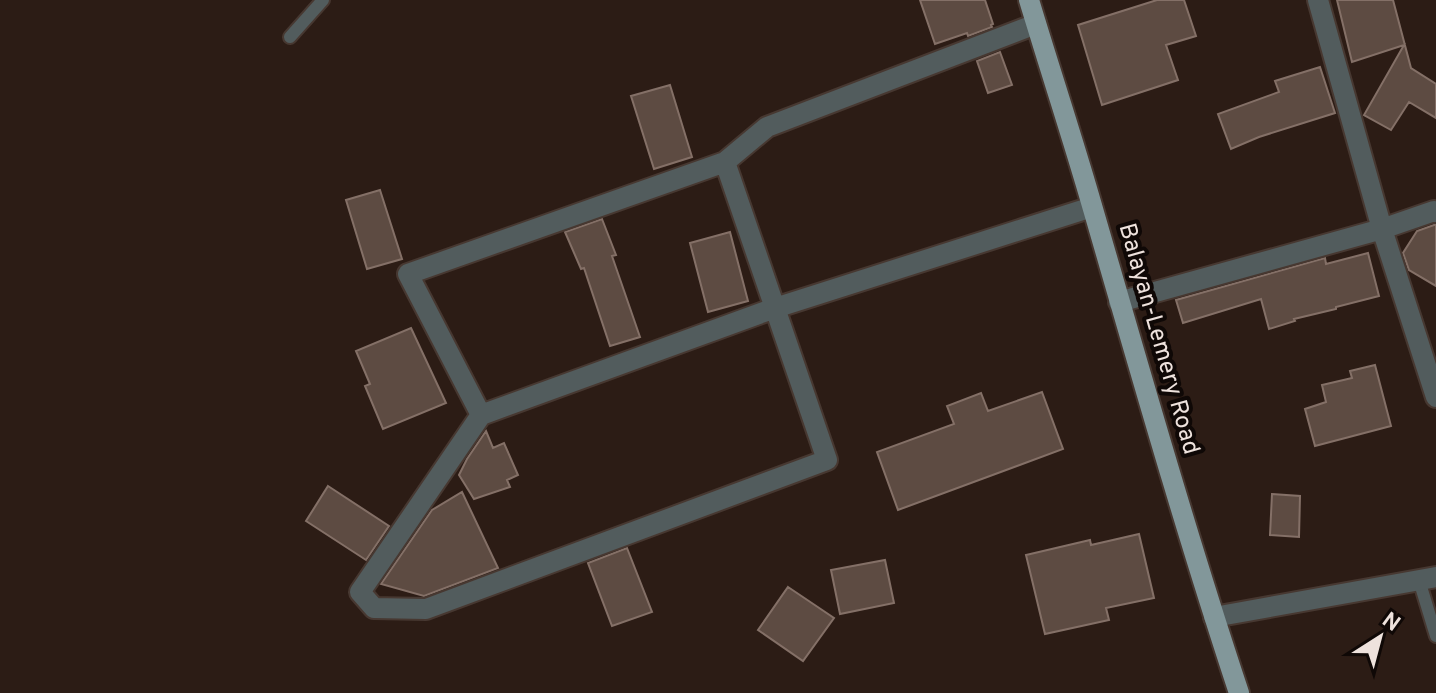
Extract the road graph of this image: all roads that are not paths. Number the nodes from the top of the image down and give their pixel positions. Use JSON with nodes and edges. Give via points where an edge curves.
{"nodes":[{"id":1,"x":323,"y":0,"type":"edge"},
{"id":2,"x":1029,"y":0,"type":"edge"},
{"id":3,"x":1318,"y":0,"type":"edge"},
{"id":4,"x":1036,"y":24,"type":"junction"},
{"id":5,"x":290,"y":37,"type":"dead end"},
{"id":6,"x":725,"y":162,"type":"junction"},
{"id":7,"x":1092,"y":207,"type":"junction"},
{"id":8,"x":1435,"y":210,"type":"edge"},
{"id":9,"x":1382,"y":229,"type":"junction"},
{"id":10,"x":1119,"y":302,"type":"junction"},
{"id":11,"x":775,"y":308,"type":"junction"},
{"id":12,"x":1436,"y":397,"type":"edge"},
{"id":13,"x":481,"y":415,"type":"junction"},
{"id":14,"x":1427,"y":578,"type":"edge"},
{"id":15,"x":1214,"y":617,"type":"junction"},
{"id":16,"x":1436,"y":636,"type":"edge"},
{"id":17,"x":1239,"y":693,"type":"edge"}],
"edges":[{"from":1,"to":5,"type":"lane"},
{"from":2,"to":4,"type":"main road","name":"Balayan-Lemery Road"},
{"from":3,"to":9,"type":"street"},
{"from":4,"to":6,"type":"street","via":[[767,127]]},
{"from":4,"to":7,"type":"main road","name":"Balayan-Lemery Road"},
{"from":6,"to":11,"type":"street"},
{"from":6,"to":13,"type":"street","via":[[408,274]]},
{"from":7,"to":10,"type":"main road","name":"Balayan-Lemery Road"},
{"from":7,"to":11,"type":"street"},
{"from":8,"to":9,"type":"street"},
{"from":9,"to":10,"type":"street"},
{"from":9,"to":12,"type":"street"},
{"from":10,"to":15,"type":"main road","name":"Balayan-Lemery Road"},
{"from":11,"to":13,"type":"street"},
{"from":11,"to":13,"type":"street","via":[[827,460],[426,609],[374,608],[360,592]]},
{"from":14,"to":15,"type":"street"},
{"from":14,"to":16,"type":"lane"},
{"from":15,"to":17,"type":"main road","name":"Balayan-Lemery Road"}]}
